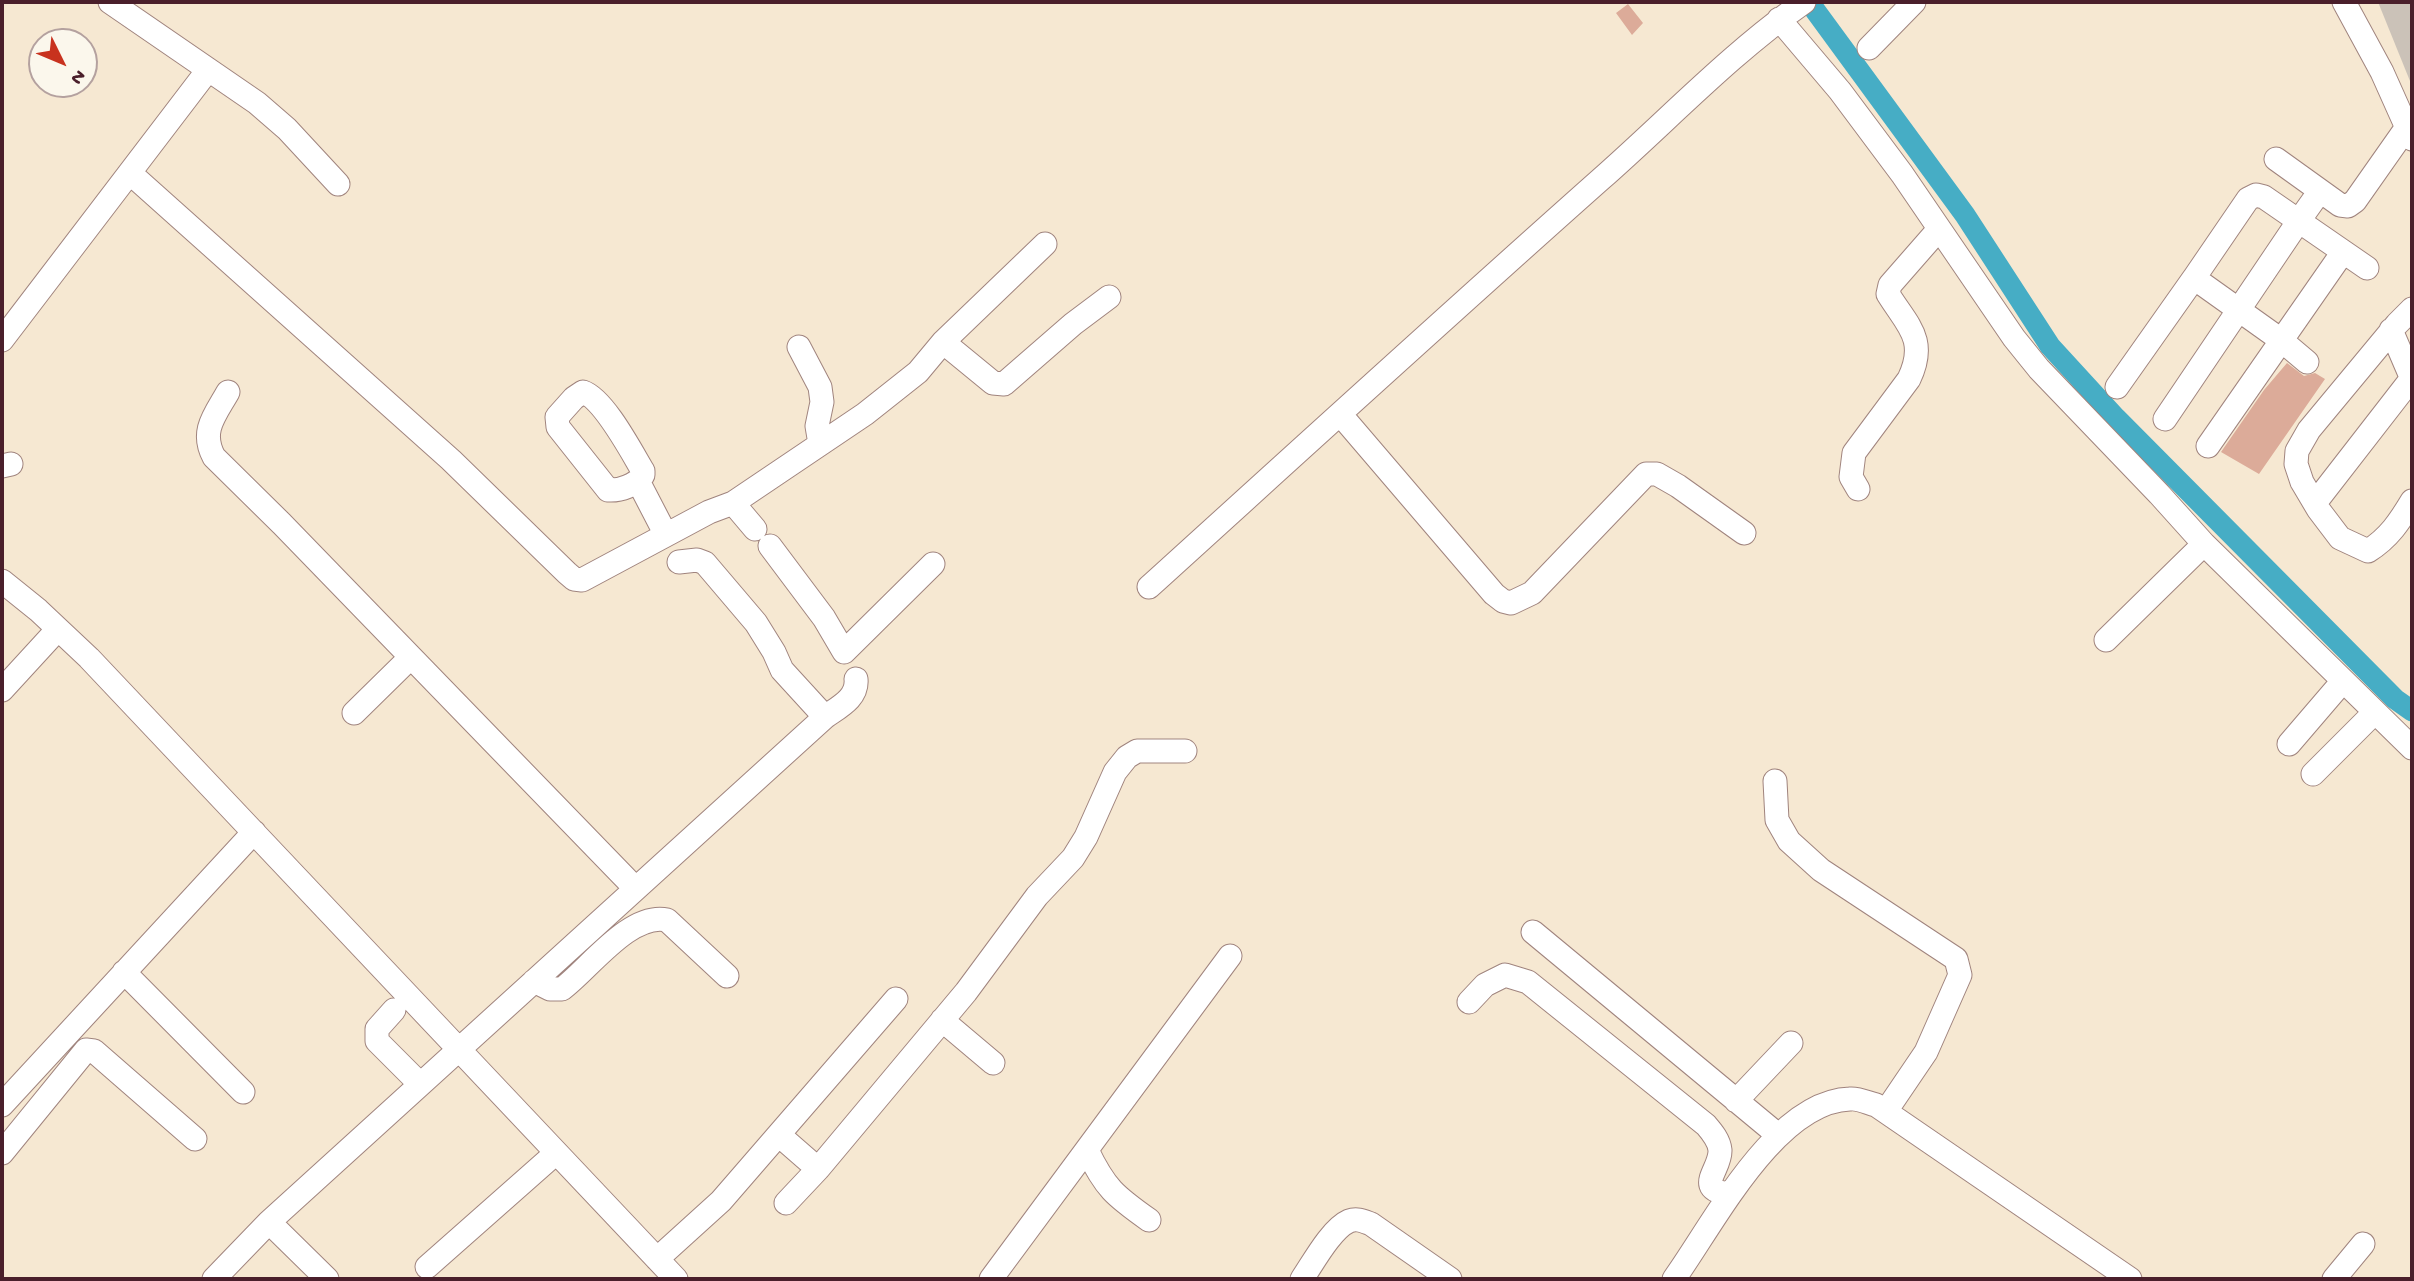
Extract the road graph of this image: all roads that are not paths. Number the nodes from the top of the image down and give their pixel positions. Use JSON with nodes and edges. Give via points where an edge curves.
{"nodes":[{"id":1,"x":110,"y":2,"type":"edge"},
{"id":2,"x":1914,"y":2,"type":"edge"},
{"id":3,"x":2344,"y":2,"type":"edge"},
{"id":4,"x":1790,"y":11,"type":"edge"},
{"id":5,"x":1869,"y":48,"type":"dead end"},
{"id":6,"x":208,"y":70,"type":"junction"},
{"id":7,"x":2409,"y":133,"type":"edge"},
{"id":8,"x":2276,"y":159,"type":"dead end"},
{"id":9,"x":130,"y":173,"type":"junction"},
{"id":10,"x":338,"y":184,"type":"dead end"},
{"id":11,"x":2320,"y":191,"type":"junction"},
{"id":12,"x":2298,"y":222,"type":"junction"},
{"id":13,"x":1939,"y":229,"type":"junction"},
{"id":14,"x":1045,"y":244,"type":"dead end"},
{"id":15,"x":2343,"y":252,"type":"junction"},
{"id":16,"x":2367,"y":268,"type":"dead end"},
{"id":17,"x":2194,"y":278,"type":"junction"},
{"id":18,"x":1109,"y":297,"type":"dead end"},
{"id":19,"x":2412,"y":309,"type":"edge"},
{"id":20,"x":2240,"y":310,"type":"junction"},
{"id":21,"x":2391,"y":330,"type":"junction"},
{"id":22,"x":2,"y":340,"type":"edge"},
{"id":23,"x":2281,"y":340,"type":"junction"},
{"id":24,"x":943,"y":342,"type":"junction"},
{"id":25,"x":799,"y":347,"type":"dead end"},
{"id":26,"x":2307,"y":362,"type":"dead end"},
{"id":27,"x":2412,"y":379,"type":"edge"},
{"id":28,"x":2117,"y":387,"type":"dead end"},
{"id":29,"x":228,"y":392,"type":"dead end"},
{"id":30,"x":1340,"y":414,"type":"junction"},
{"id":31,"x":2165,"y":419,"type":"dead end"},
{"id":32,"x":820,"y":444,"type":"junction"},
{"id":33,"x":2208,"y":446,"type":"dead end"},
{"id":34,"x":638,"y":481,"type":"dead end"},
{"id":35,"x":1858,"y":489,"type":"dead end"},
{"id":36,"x":2412,"y":501,"type":"edge"},
{"id":37,"x":733,"y":503,"type":"junction"},
{"id":38,"x":2315,"y":503,"type":"junction"},
{"id":39,"x":755,"y":529,"type":"dead end"},
{"id":40,"x":1744,"y":533,"type":"dead end"},
{"id":41,"x":666,"y":535,"type":"junction"},
{"id":42,"x":2204,"y":544,"type":"junction"},
{"id":43,"x":770,"y":546,"type":"dead end"},
{"id":44,"x":679,"y":562,"type":"dead end"},
{"id":45,"x":933,"y":564,"type":"dead end"},
{"id":46,"x":1149,"y":587,"type":"dead end"},
{"id":47,"x":7,"y":594,"type":"edge"},
{"id":48,"x":58,"y":629,"type":"junction"},
{"id":49,"x":2106,"y":640,"type":"dead end"},
{"id":50,"x":411,"y":657,"type":"junction"},
{"id":51,"x":856,"y":679,"type":"dead end"},
{"id":52,"x":2343,"y":681,"type":"junction"},
{"id":53,"x":2,"y":690,"type":"edge"},
{"id":54,"x":2375,"y":712,"type":"junction"},
{"id":55,"x":354,"y":713,"type":"dead end"},
{"id":56,"x":825,"y":717,"type":"junction"},
{"id":57,"x":2289,"y":744,"type":"dead end"},
{"id":58,"x":2412,"y":748,"type":"edge"},
{"id":59,"x":1185,"y":751,"type":"dead end"},
{"id":60,"x":2313,"y":774,"type":"dead end"},
{"id":61,"x":1776,"y":781,"type":"dead end"},
{"id":62,"x":254,"y":832,"type":"junction"},
{"id":63,"x":635,"y":888,"type":"junction"},
{"id":64,"x":1533,"y":932,"type":"dead end"},
{"id":65,"x":1230,"y":956,"type":"dead end"},
{"id":66,"x":124,"y":972,"type":"junction"},
{"id":67,"x":727,"y":976,"type":"dead end"},
{"id":68,"x":534,"y":981,"type":"junction"},
{"id":69,"x":896,"y":999,"type":"dead end"},
{"id":70,"x":1469,"y":1002,"type":"dead end"},
{"id":71,"x":394,"y":1010,"type":"dead end"},
{"id":72,"x":942,"y":1020,"type":"junction"},
{"id":73,"x":1791,"y":1044,"type":"dead end"},
{"id":74,"x":458,"y":1051,"type":"junction"},
{"id":75,"x":993,"y":1062,"type":"dead end"},
{"id":76,"x":420,"y":1084,"type":"junction"},
{"id":77,"x":243,"y":1092,"type":"dead end"},
{"id":78,"x":1736,"y":1101,"type":"junction"},
{"id":79,"x":2,"y":1105,"type":"edge"},
{"id":80,"x":1886,"y":1111,"type":"junction"},
{"id":81,"x":779,"y":1135,"type":"junction"},
{"id":82,"x":1778,"y":1135,"type":"junction"},
{"id":83,"x":195,"y":1139,"type":"dead end"},
{"id":84,"x":1087,"y":1150,"type":"junction"},
{"id":85,"x":2,"y":1153,"type":"edge"},
{"id":86,"x":556,"y":1153,"type":"junction"},
{"id":87,"x":818,"y":1169,"type":"junction"},
{"id":88,"x":1729,"y":1194,"type":"junction"},
{"id":89,"x":786,"y":1203,"type":"dead end"},
{"id":90,"x":1149,"y":1220,"type":"dead end"},
{"id":91,"x":269,"y":1222,"type":"junction"},
{"id":92,"x":2363,"y":1244,"type":"dead end"},
{"id":93,"x":657,"y":1259,"type":"junction"},
{"id":94,"x":427,"y":1267,"type":"dead end"},
{"id":95,"x":214,"y":1279,"type":"edge"},
{"id":96,"x":327,"y":1279,"type":"edge"},
{"id":97,"x":676,"y":1279,"type":"edge"},
{"id":98,"x":991,"y":1279,"type":"edge"},
{"id":99,"x":1303,"y":1279,"type":"edge"},
{"id":100,"x":1450,"y":1279,"type":"edge"},
{"id":101,"x":1674,"y":1279,"type":"edge"},
{"id":102,"x":2128,"y":1279,"type":"edge"},
{"id":103,"x":2334,"y":1279,"type":"edge"}],
"edges":[{"from":1,"to":6,"type":"street"},
{"from":2,"to":5,"type":"street"},
{"from":3,"to":7,"type":"street"},
{"from":4,"to":13,"type":"street","via":[[1840,91]]},
{"from":4,"to":30,"type":"street"},
{"from":6,"to":9,"type":"street"},
{"from":6,"to":10,"type":"street","via":[[257,103]]},
{"from":7,"to":11,"type":"street","via":[[2348,206]]},
{"from":8,"to":11,"type":"street"},
{"from":9,"to":22,"type":"street"},
{"from":9,"to":41,"type":"street","via":[[451,460],[574,579],[586,578]]},
{"from":11,"to":12,"type":"street"},
{"from":12,"to":15,"type":"street"},
{"from":12,"to":17,"type":"street","via":[[2264,197],[2248,199]]},
{"from":12,"to":20,"type":"street"},
{"from":13,"to":35,"type":"street","via":[[1890,285],[1888,294],[1915,339],[1915,365],[1854,453],[1850,477]]},
{"from":13,"to":42,"type":"street","via":[[2039,369]]},
{"from":14,"to":24,"type":"street"},
{"from":15,"to":16,"type":"street"},
{"from":15,"to":23,"type":"street"},
{"from":17,"to":20,"type":"street"},
{"from":17,"to":28,"type":"street"},
{"from":18,"to":24,"type":"street","via":[[1004,384],[993,383]]},
{"from":19,"to":21,"type":"street"},
{"from":20,"to":23,"type":"street"},
{"from":20,"to":31,"type":"street"},
{"from":21,"to":27,"type":"street"},
{"from":21,"to":38,"type":"street","via":[[2297,451],[2302,482]]},
{"from":23,"to":26,"type":"street"},
{"from":23,"to":33,"type":"street"},
{"from":24,"to":32,"type":"street","via":[[918,372]]},
{"from":25,"to":32,"type":"street","via":[[820,387]]},
{"from":27,"to":38,"type":"street"},
{"from":29,"to":50,"type":"street","via":[[208,428],[214,457]]},
{"from":30,"to":40,"type":"street","via":[[1503,601],[1511,603],[1532,593],[1646,474],[1657,474],[1678,486]]},
{"from":30,"to":46,"type":"street"},
{"from":32,"to":37,"type":"street"},
{"from":34,"to":41,"type":"street"},
{"from":36,"to":38,"type":"street","via":[[2397,526],[2368,551],[2340,538]]},
{"from":37,"to":39,"type":"street"},
{"from":37,"to":41,"type":"street"},
{"from":42,"to":49,"type":"street"},
{"from":42,"to":52,"type":"street"},
{"from":43,"to":45,"type":"street","via":[[844,652]]},
{"from":44,"to":56,"type":"street","via":[[705,563],[756,623],[782,670]]},
{"from":47,"to":48,"type":"street"},
{"from":48,"to":53,"type":"street"},
{"from":48,"to":62,"type":"street"},
{"from":50,"to":55,"type":"street"},
{"from":50,"to":63,"type":"street"},
{"from":51,"to":56,"type":"street","via":[[851,697]]},
{"from":52,"to":54,"type":"street"},
{"from":52,"to":57,"type":"street"},
{"from":54,"to":58,"type":"street"},
{"from":54,"to":60,"type":"street"},
{"from":56,"to":63,"type":"street"},
{"from":59,"to":72,"type":"street","via":[[1137,751],[1127,757],[1115,772],[1073,858]]},
{"from":61,"to":80,"type":"street","via":[[1777,820],[1789,841],[1821,870],[1956,959],[1960,975],[1926,1052]]},
{"from":62,"to":66,"type":"street"},
{"from":62,"to":74,"type":"street"},
{"from":63,"to":68,"type":"street"},
{"from":64,"to":78,"type":"street"},
{"from":65,"to":84,"type":"street"},
{"from":66,"to":77,"type":"street"},
{"from":66,"to":79,"type":"street"},
{"from":67,"to":68,"type":"street","via":[[667,920],[658,918],[632,928],[562,989]]},
{"from":68,"to":74,"type":"street"},
{"from":69,"to":81,"type":"street"},
{"from":70,"to":88,"type":"street","via":[[1485,985],[1505,975],[1528,982],[1706,1125],[1720,1151],[1710,1180],[1713,1189]]},
{"from":71,"to":76,"type":"street","via":[[377,1029],[377,1041]]},
{"from":72,"to":75,"type":"street"},
{"from":72,"to":87,"type":"street"},
{"from":73,"to":78,"type":"street"},
{"from":74,"to":76,"type":"street"},
{"from":74,"to":86,"type":"street"},
{"from":76,"to":91,"type":"street"},
{"from":78,"to":82,"type":"street"},
{"from":80,"to":82,"type":"street","via":[[1851,1098],[1815,1107]]},
{"from":80,"to":102,"type":"street"},
{"from":81,"to":87,"type":"street"},
{"from":81,"to":93,"type":"street","via":[[721,1201]]},
{"from":82,"to":88,"type":"street"},
{"from":83,"to":85,"type":"street","via":[[94,1051],[86,1050]]},
{"from":84,"to":90,"type":"street","via":[[1101,1179],[1119,1199]]},
{"from":84,"to":98,"type":"street"},
{"from":86,"to":93,"type":"street"},
{"from":86,"to":94,"type":"street"},
{"from":87,"to":89,"type":"street"},
{"from":88,"to":101,"type":"street"},
{"from":91,"to":95,"type":"street"},
{"from":91,"to":96,"type":"street"},
{"from":92,"to":103,"type":"street"},
{"from":93,"to":97,"type":"street"},
{"from":99,"to":100,"type":"street","via":[[1333,1234],[1348,1221],[1359,1219]]}]}
